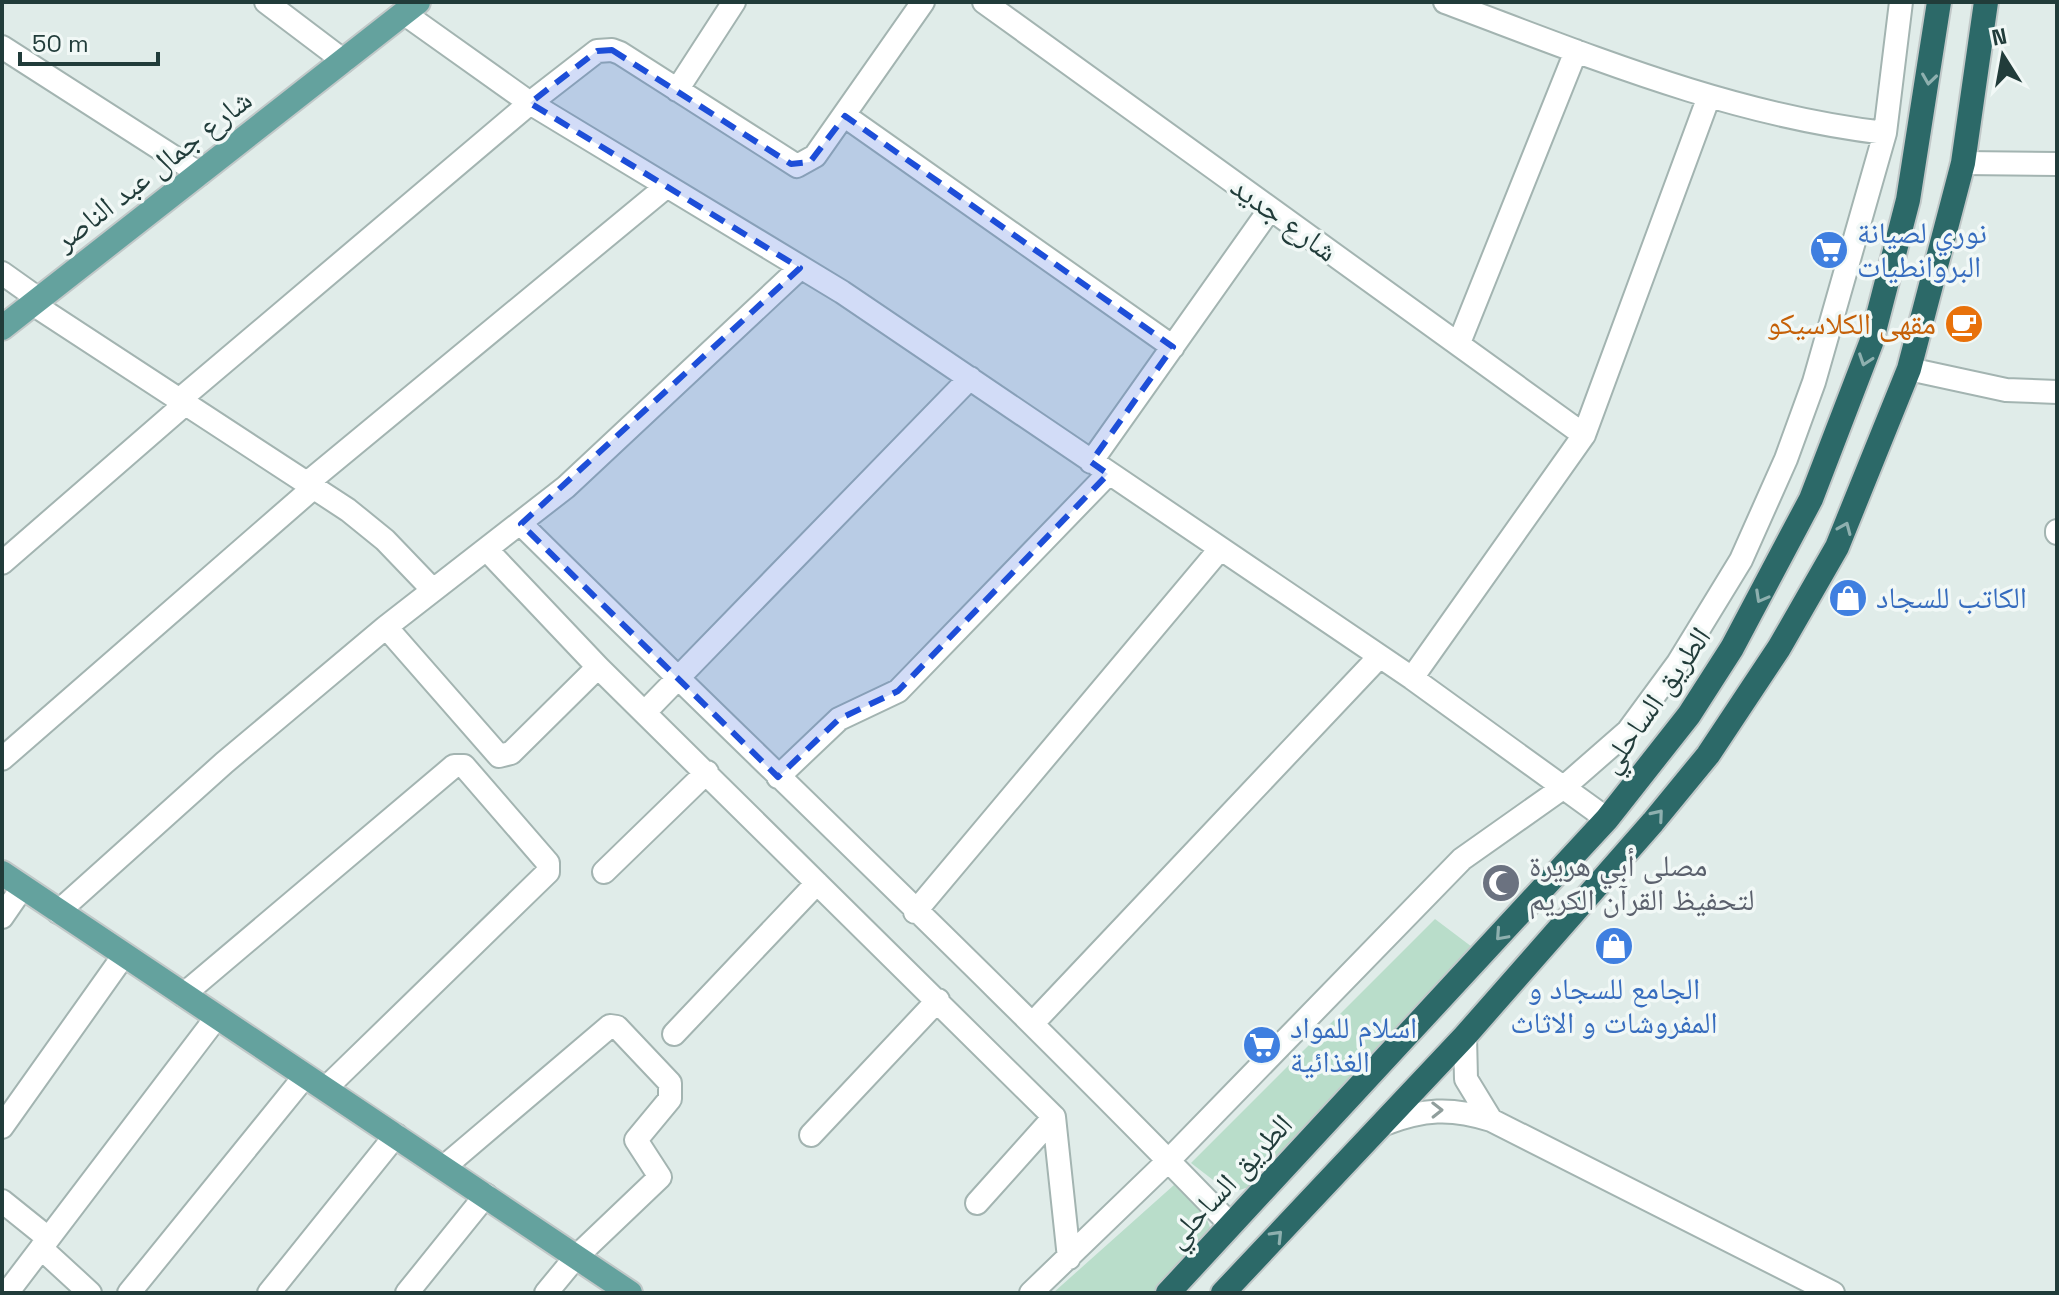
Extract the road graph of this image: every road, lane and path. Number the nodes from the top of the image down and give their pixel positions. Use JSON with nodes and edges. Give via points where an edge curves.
{"nodes":[{"id":1,"x":266,"y":2,"type":"edge"},
{"id":2,"x":734,"y":2,"type":"edge"},
{"id":3,"x":923,"y":2,"type":"edge"},
{"id":4,"x":984,"y":2,"type":"edge"},
{"id":5,"x":1445,"y":2,"type":"edge"},
{"id":6,"x":1901,"y":2,"type":"edge"},
{"id":7,"x":1939,"y":2,"type":"edge"},
{"id":8,"x":1986,"y":2,"type":"edge"},
{"id":9,"x":411,"y":8,"type":"edge"},
{"id":10,"x":2,"y":47,"type":"edge"},
{"id":11,"x":1576,"y":51,"type":"junction"},
{"id":12,"x":344,"y":61,"type":"junction"},
{"id":13,"x":677,"y":90,"type":"junction"},
{"id":14,"x":1708,"y":99,"type":"junction"},
{"id":15,"x":530,"y":103,"type":"junction"},
{"id":16,"x":845,"y":116,"type":"junction"},
{"id":17,"x":1885,"y":133,"type":"junction"},
{"id":18,"x":1963,"y":163,"type":"junction"},
{"id":19,"x":2057,"y":164,"type":"edge"},
{"id":20,"x":200,"y":174,"type":"junction"},
{"id":21,"x":667,"y":186,"type":"junction"},
{"id":22,"x":1270,"y":209,"type":"junction"},
{"id":23,"x":800,"y":268,"type":"junction"},
{"id":24,"x":2,"y":273,"type":"edge"},
{"id":25,"x":36,"y":302,"type":"junction"},
{"id":26,"x":2,"y":328,"type":"edge"},
{"id":27,"x":1459,"y":343,"type":"junction"},
{"id":28,"x":1173,"y":347,"type":"junction"},
{"id":29,"x":1909,"y":369,"type":"junction"},
{"id":30,"x":970,"y":378,"type":"junction"},
{"id":31,"x":2057,"y":392,"type":"edge"},
{"id":32,"x":182,"y":402,"type":"junction"},
{"id":33,"x":1584,"y":435,"type":"junction"},
{"id":34,"x":1099,"y":468,"type":"junction"},
{"id":35,"x":310,"y":486,"type":"junction"},
{"id":36,"x":521,"y":524,"type":"junction"},
{"id":37,"x":1220,"y":549,"type":"junction"},
{"id":38,"x":487,"y":550,"type":"junction"},
{"id":39,"x":2,"y":563,"type":"edge"},
{"id":40,"x":433,"y":590,"type":"junction"},
{"id":41,"x":386,"y":627,"type":"junction"},
{"id":42,"x":1379,"y":657,"type":"junction"},
{"id":43,"x":598,"y":667,"type":"junction"},
{"id":44,"x":677,"y":678,"type":"junction"},
{"id":45,"x":1412,"y":678,"type":"junction"},
{"id":46,"x":645,"y":712,"type":"junction"},
{"id":47,"x":2,"y":759,"type":"edge"},
{"id":48,"x":707,"y":772,"type":"junction"},
{"id":49,"x":778,"y":777,"type":"junction"},
{"id":50,"x":1564,"y":787,"type":"junction"},
{"id":51,"x":1607,"y":819,"type":"junction"},
{"id":52,"x":604,"y":872,"type":"dead end"},
{"id":53,"x":2,"y":873,"type":"edge"},
{"id":54,"x":817,"y":883,"type":"junction"},
{"id":55,"x":22,"y":888,"type":"junction"},
{"id":56,"x":58,"y":912,"type":"junction"},
{"id":57,"x":915,"y":912,"type":"junction"},
{"id":58,"x":2,"y":917,"type":"edge"},
{"id":59,"x":124,"y":955,"type":"junction"},
{"id":60,"x":183,"y":995,"type":"junction"},
{"id":61,"x":938,"y":1000,"type":"junction"},
{"id":62,"x":216,"y":1018,"type":"junction"},
{"id":63,"x":1033,"y":1023,"type":"junction"},
{"id":64,"x":674,"y":1034,"type":"dead end"},
{"id":65,"x":1465,"y":1036,"type":"junction"},
{"id":66,"x":315,"y":1082,"type":"junction"},
{"id":67,"x":1054,"y":1117,"type":"junction"},
{"id":68,"x":1491,"y":1120,"type":"junction"},
{"id":69,"x":1384,"y":1124,"type":"junction"},
{"id":70,"x":2,"y":1127,"type":"edge"},
{"id":71,"x":396,"y":1135,"type":"junction"},
{"id":72,"x":811,"y":1135,"type":"dead end"},
{"id":73,"x":1169,"y":1160,"type":"junction"},
{"id":74,"x":444,"y":1167,"type":"junction"},
{"id":75,"x":486,"y":1195,"type":"junction"},
{"id":76,"x":2,"y":1201,"type":"edge"},
{"id":77,"x":977,"y":1203,"type":"dead end"},
{"id":78,"x":1231,"y":1225,"type":"junction"},
{"id":79,"x":44,"y":1243,"type":"junction"},
{"id":80,"x":575,"y":1258,"type":"junction"},
{"id":81,"x":1069,"y":1258,"type":"junction"},
{"id":82,"x":7,"y":1293,"type":"edge"},
{"id":83,"x":90,"y":1293,"type":"edge"},
{"id":84,"x":129,"y":1293,"type":"edge"},
{"id":85,"x":269,"y":1293,"type":"edge"},
{"id":86,"x":407,"y":1293,"type":"edge"},
{"id":87,"x":546,"y":1293,"type":"edge"},
{"id":88,"x":630,"y":1293,"type":"edge"},
{"id":89,"x":1031,"y":1293,"type":"edge"},
{"id":90,"x":1168,"y":1293,"type":"edge"},
{"id":91,"x":1223,"y":1293,"type":"edge"},
{"id":92,"x":1833,"y":1293,"type":"edge"}],
"edges":[{"from":1,"to":12,"type":"street"},
{"from":2,"to":13,"type":"street"},
{"from":3,"to":16,"type":"street"},
{"from":4,"to":22,"type":"street","name":"شارع جديد"},
{"from":5,"to":11,"type":"street"},
{"from":6,"to":17,"type":"street"},
{"from":7,"to":51,"type":"highway","name":"الطريق الساحلي","one_way":true,"via":[[1908,200],[1871,343],[1837,437],[1811,499],[1732,648],[1689,715]]},
{"from":8,"to":18,"type":"highway"},
{"from":9,"to":12,"type":"main road","name":"شارع جمال عبد الناصر"},
{"from":9,"to":15,"type":"street"},
{"from":10,"to":20,"type":"street"},
{"from":11,"to":14,"type":"street"},
{"from":11,"to":27,"type":"street"},
{"from":12,"to":20,"type":"main road","name":"شارع جمال عبد الناصر"},
{"from":13,"to":15,"type":"street","via":[[605,49]]},
{"from":13,"to":16,"type":"street","via":[[797,166],[810,162]]},
{"from":14,"to":17,"type":"street"},
{"from":14,"to":33,"type":"street"},
{"from":15,"to":21,"type":"street"},
{"from":15,"to":32,"type":"street"},
{"from":16,"to":28,"type":"street"},
{"from":17,"to":50,"type":"street","via":[[1814,382],[1741,560],[1635,723]]},
{"from":18,"to":19,"type":"street"},
{"from":18,"to":29,"type":"highway"},
{"from":20,"to":25,"type":"main road","name":"شارع جمال عبد الناصر"},
{"from":21,"to":23,"type":"street"},
{"from":21,"to":35,"type":"street"},
{"from":22,"to":27,"type":"street","name":"شارع جديد"},
{"from":22,"to":28,"type":"street"},
{"from":23,"to":30,"type":"street"},
{"from":23,"to":36,"type":"street"},
{"from":24,"to":25,"type":"street"},
{"from":25,"to":26,"type":"main road","name":"شارع جمال عبد الناصر"},
{"from":25,"to":32,"type":"street"},
{"from":27,"to":33,"type":"street","name":"شارع جديد"},
{"from":28,"to":34,"type":"street"},
{"from":29,"to":31,"type":"street","via":[[2006,390]]},
{"from":65,"to":29,"type":"highway","one_way":true,"via":[[1689,777],[1772,660],[1837,547]]},
{"from":30,"to":34,"type":"street"},
{"from":30,"to":44,"type":"street"},
{"from":32,"to":35,"type":"street"},
{"from":32,"to":39,"type":"street"},
{"from":33,"to":45,"type":"street"},
{"from":34,"to":37,"type":"street"},
{"from":34,"to":49,"type":"street","via":[[898,691],[839,719]]},
{"from":35,"to":40,"type":"street","via":[[373,530]]},
{"from":35,"to":47,"type":"street"},
{"from":36,"to":38,"type":"street"},
{"from":36,"to":44,"type":"street"},
{"from":37,"to":42,"type":"street"},
{"from":37,"to":57,"type":"street"},
{"from":38,"to":40,"type":"street"},
{"from":38,"to":43,"type":"street"},
{"from":40,"to":41,"type":"street"},
{"from":41,"to":43,"type":"street","via":[[499,756],[511,753]]},
{"from":41,"to":56,"type":"street"},
{"from":42,"to":45,"type":"street"},
{"from":42,"to":63,"type":"street"},
{"from":43,"to":46,"type":"street"},
{"from":44,"to":46,"type":"street"},
{"from":44,"to":49,"type":"street"},
{"from":45,"to":50,"type":"street"},
{"from":46,"to":48,"type":"street"},
{"from":48,"to":52,"type":"street"},
{"from":48,"to":54,"type":"street"},
{"from":49,"to":57,"type":"street"},
{"from":50,"to":51,"type":"street"},
{"from":50,"to":73,"type":"street","via":[[1462,859]]},
{"from":51,"to":78,"type":"highway","name":"الطريق الساحلي","one_way":true},
{"from":53,"to":55,"type":"main road"},
{"from":54,"to":61,"type":"street"},
{"from":54,"to":64,"type":"street"},
{"from":55,"to":56,"type":"main road"},
{"from":55,"to":58,"type":"street"},
{"from":56,"to":59,"type":"main road"},
{"from":57,"to":63,"type":"street"},
{"from":59,"to":60,"type":"main road"},
{"from":59,"to":70,"type":"street"},
{"from":60,"to":62,"type":"main road"},
{"from":60,"to":66,"type":"street","via":[[454,766],[464,766],[548,863],[548,872]]},
{"from":61,"to":67,"type":"street"},
{"from":61,"to":72,"type":"street"},
{"from":62,"to":66,"type":"main road"},
{"from":62,"to":79,"type":"street"},
{"from":63,"to":73,"type":"street"},
{"from":65,"to":68,"type":"street","via":[[1466,1079]]},
{"from":65,"to":69,"type":"highway"},
{"from":66,"to":71,"type":"main road"},
{"from":66,"to":84,"type":"street"},
{"from":67,"to":77,"type":"street"},
{"from":67,"to":81,"type":"street"},
{"from":69,"to":68,"type":"street","one_way":true,"via":[[1424,1110],[1445,1109]]},
{"from":68,"to":92,"type":"street"},
{"from":91,"to":69,"type":"highway","one_way":true},
{"from":71,"to":74,"type":"main road"},
{"from":71,"to":85,"type":"street"},
{"from":73,"to":78,"type":"street"},
{"from":73,"to":81,"type":"street"},
{"from":74,"to":75,"type":"main road"},
{"from":74,"to":80,"type":"street","via":[[615,1026],[671,1088],[670,1099],[636,1140],[660,1175]]},
{"from":75,"to":80,"type":"main road"},
{"from":75,"to":86,"type":"street"},
{"from":76,"to":79,"type":"street"},
{"from":78,"to":90,"type":"highway","name":"الطريق الساحلي"},
{"from":79,"to":82,"type":"street"},
{"from":79,"to":83,"type":"street"},
{"from":80,"to":87,"type":"street"},
{"from":80,"to":88,"type":"main road"},
{"from":81,"to":89,"type":"street"}]}
